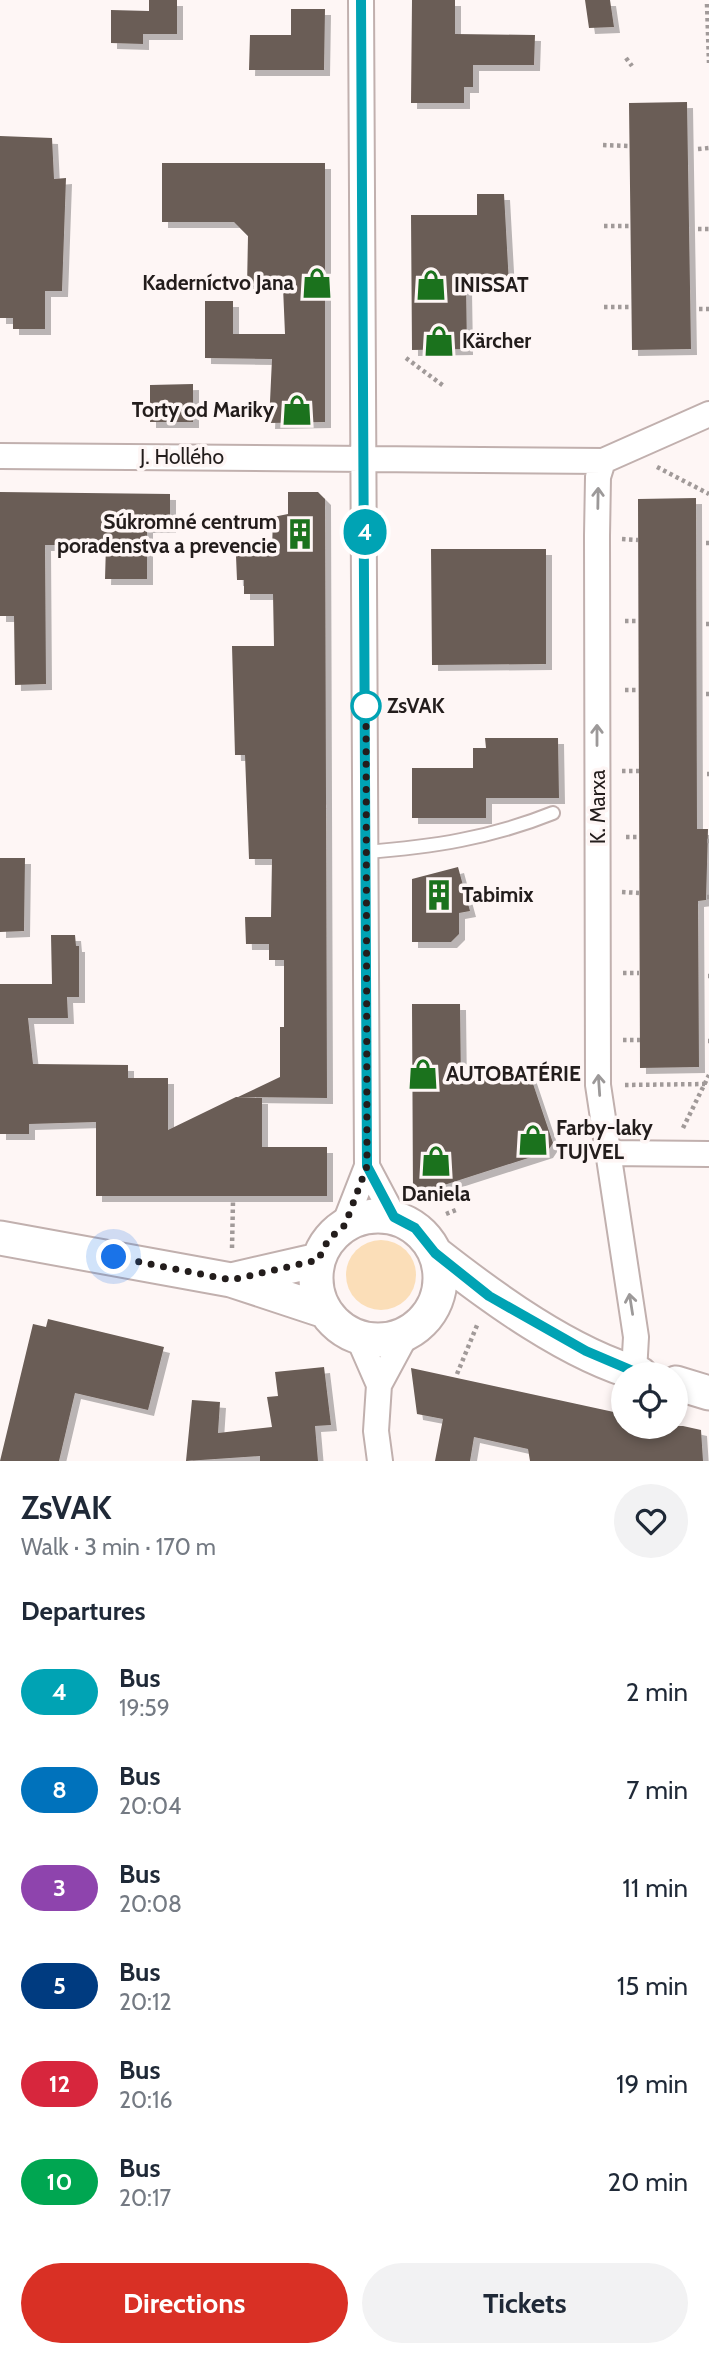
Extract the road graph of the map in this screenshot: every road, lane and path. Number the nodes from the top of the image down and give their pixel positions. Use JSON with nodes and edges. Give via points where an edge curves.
{"nodes":[{"id":1,"x":361,"y":0,"type":"edge"},
{"id":2,"x":707,"y":4,"type":"edge"},
{"id":3,"x":626,"y":58,"type":"dead end"},
{"id":4,"x":709,"y":63,"type":"edge"},
{"id":5,"x":632,"y":66,"type":"dead end"},
{"id":6,"x":603,"y":145,"type":"dead end"},
{"id":7,"x":629,"y":146,"type":"dead end"},
{"id":8,"x":709,"y":148,"type":"edge"},
{"id":9,"x":698,"y":149,"type":"dead end"},
{"id":10,"x":604,"y":226,"type":"dead end"},
{"id":11,"x":630,"y":226,"type":"dead end"},
{"id":12,"x":698,"y":229,"type":"dead end"},
{"id":13,"x":709,"y":229,"type":"edge"},
{"id":14,"x":604,"y":307,"type":"dead end"},
{"id":15,"x":631,"y":307,"type":"dead end"},
{"id":16,"x":699,"y":309,"type":"dead end"},
{"id":17,"x":709,"y":309,"type":"edge"},
{"id":18,"x":406,"y":358,"type":"dead end"},
{"id":19,"x":445,"y":387,"type":"dead end"},
{"id":20,"x":709,"y":414,"type":"edge"},
{"id":21,"x":0,"y":456,"type":"edge"},
{"id":22,"x":365,"y":458,"type":"junction"},
{"id":23,"x":603,"y":461,"type":"junction"},
{"id":24,"x":648,"y":464,"type":"dead end"},
{"id":25,"x":709,"y":494,"type":"edge"},
{"id":26,"x":618,"y":621,"type":"dead end"},
{"id":27,"x":638,"y":621,"type":"dead end"},
{"id":28,"x":618,"y":690,"type":"dead end"},
{"id":29,"x":638,"y":690,"type":"dead end"},
{"id":30,"x":619,"y":771,"type":"dead end"},
{"id":31,"x":639,"y":771,"type":"dead end"},
{"id":32,"x":553,"y":813,"type":"dead end"},
{"id":33,"x":619,"y":837,"type":"dead end"},
{"id":34,"x":639,"y":837,"type":"dead end"},
{"id":35,"x":366,"y":852,"type":"junction"},
{"id":36,"x":619,"y":892,"type":"dead end"},
{"id":37,"x":639,"y":893,"type":"dead end"},
{"id":38,"x":619,"y":973,"type":"dead end"},
{"id":39,"x":639,"y":973,"type":"dead end"},
{"id":40,"x":619,"y":1040,"type":"dead end"},
{"id":41,"x":640,"y":1040,"type":"dead end"},
{"id":42,"x":709,"y":1075,"type":"edge"},
{"id":43,"x":705,"y":1084,"type":"junction"},
{"id":44,"x":619,"y":1085,"type":"dead end"},
{"id":45,"x":680,"y":1133,"type":"dead end"},
{"id":46,"x":607,"y":1153,"type":"junction"},
{"id":47,"x":709,"y":1154,"type":"edge"},
{"id":48,"x":367,"y":1166,"type":"junction"},
{"id":49,"x":233,"y":1200,"type":"dead end"},
{"id":50,"x":456,"y":1210,"type":"dead end"},
{"id":51,"x":446,"y":1214,"type":"dead end"},
{"id":52,"x":394,"y":1217,"type":"junction"},
{"id":53,"x":345,"y":1225,"type":"junction"},
{"id":54,"x":0,"y":1238,"type":"edge"},
{"id":55,"x":435,"y":1253,"type":"junction"},
{"id":56,"x":318,"y":1260,"type":"junction"},
{"id":57,"x":232,"y":1264,"type":"junction"},
{"id":58,"x":484,"y":1310,"type":"junction"},
{"id":59,"x":325,"y":1311,"type":"junction"},
{"id":60,"x":417,"y":1324,"type":"junction"},
{"id":61,"x":358,"y":1337,"type":"junction"},
{"id":62,"x":612,"y":1362,"type":"edge"},
{"id":63,"x":637,"y":1362,"type":"edge"},
{"id":64,"x":457,"y":1374,"type":"dead end"},
{"id":65,"x":379,"y":1385,"type":"junction"},
{"id":66,"x":688,"y":1386,"type":"edge"},
{"id":67,"x":709,"y":1392,"type":"edge"},
{"id":68,"x":380,"y":1461,"type":"edge"}],
"edges":[{"from":1,"to":22,"type":"street"},
{"from":2,"to":4,"type":"path"},
{"from":3,"to":5,"type":"path"},
{"from":6,"to":7,"type":"path"},
{"from":8,"to":9,"type":"path"},
{"from":10,"to":11,"type":"path"},
{"from":12,"to":13,"type":"path"},
{"from":14,"to":15,"type":"path"},
{"from":16,"to":17,"type":"path"},
{"from":18,"to":19,"type":"path"},
{"from":20,"to":23,"type":"street"},
{"from":21,"to":22,"type":"street","name":"J. Hollého"},
{"from":22,"to":23,"type":"street"},
{"from":22,"to":35,"type":"street"},
{"from":46,"to":23,"type":"street","name":"K. Marxa","one_way":true,"via":[[598,1085],[597,536],[598,477]]},
{"from":24,"to":25,"type":"path"},
{"from":26,"to":27,"type":"path"},
{"from":28,"to":29,"type":"path"},
{"from":30,"to":31,"type":"path"},
{"from":32,"to":35,"type":"lane","via":[[506,832]]},
{"from":33,"to":34,"type":"path"},
{"from":35,"to":48,"type":"street"},
{"from":36,"to":37,"type":"path"},
{"from":38,"to":39,"type":"path"},
{"from":40,"to":41,"type":"path"},
{"from":42,"to":43,"type":"path"},
{"from":43,"to":44,"type":"path"},
{"from":43,"to":45,"type":"path"},
{"from":46,"to":47,"type":"street"},
{"from":63,"to":46,"type":"street","name":"K. Marxa","one_way":true},
{"from":48,"to":52,"type":"street"},
{"from":48,"to":53,"type":"street"},
{"from":49,"to":57,"type":"path"},
{"from":50,"to":51,"type":"path"},
{"from":52,"to":53,"type":"street","via":[[369,1216]]},
{"from":52,"to":55,"type":"street","via":[[422,1233]]},
{"from":53,"to":56,"type":"street","via":[[328,1240]]},
{"from":54,"to":57,"type":"street"},
{"from":55,"to":58,"type":"street"},
{"from":55,"to":60,"type":"street","via":[[440,1285]]},
{"from":56,"to":57,"type":"street"},
{"from":56,"to":59,"type":"street","via":[[316,1287]]},
{"from":57,"to":59,"type":"street"},
{"from":58,"to":60,"type":"street"},
{"from":58,"to":62,"type":"street"},
{"from":58,"to":64,"type":"path"},
{"from":59,"to":61,"type":"street"},
{"from":60,"to":61,"type":"street","via":[[378,1340]]},
{"from":60,"to":65,"type":"street"},
{"from":61,"to":65,"type":"street"},
{"from":65,"to":68,"type":"street","via":[[376,1431]]},
{"from":66,"to":67,"type":"street"}]}
